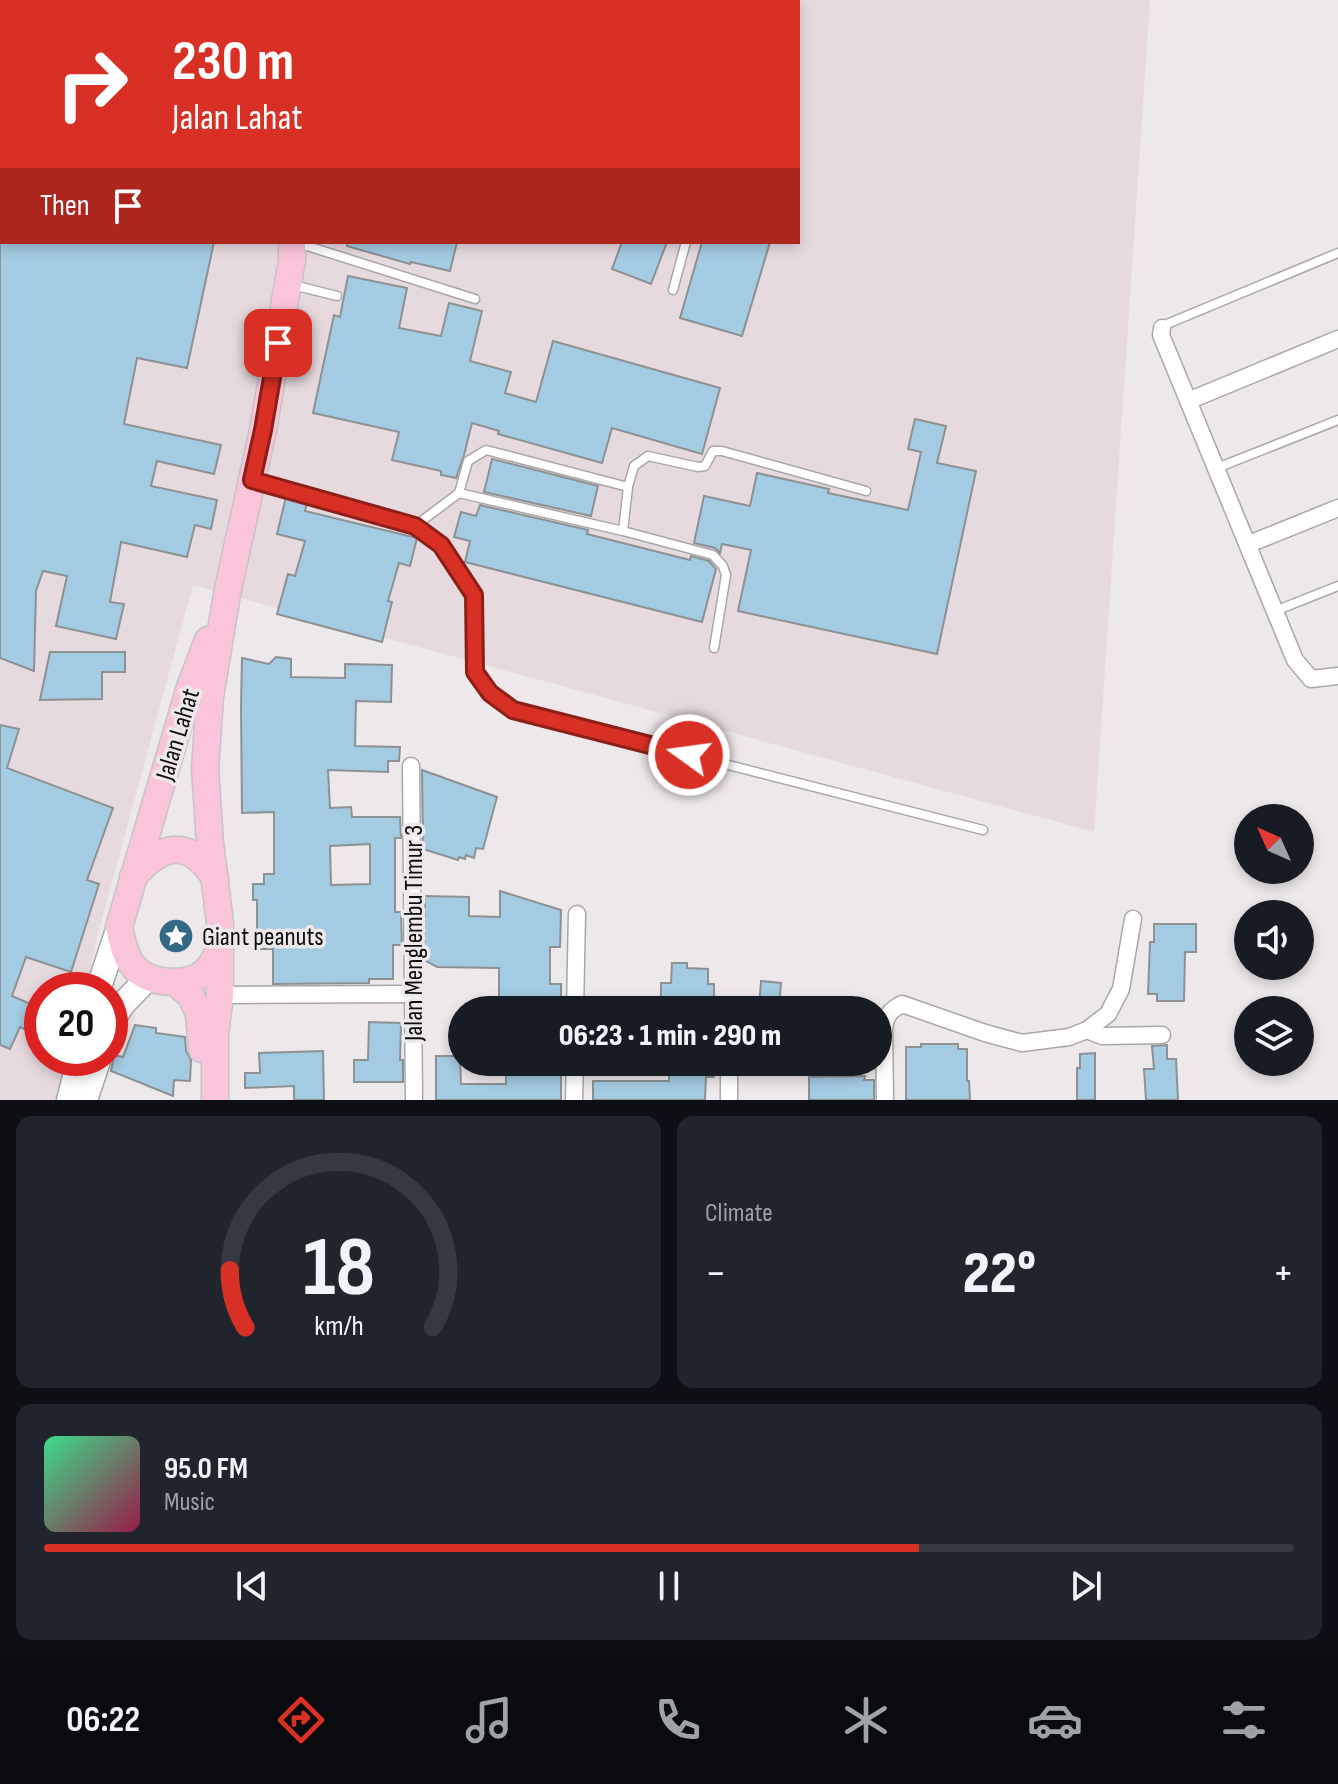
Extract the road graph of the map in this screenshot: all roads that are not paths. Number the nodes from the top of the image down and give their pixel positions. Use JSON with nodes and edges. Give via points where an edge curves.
{"nodes":[{"id":1,"x":685,"y":244,"type":"edge"},
{"id":2,"x":1338,"y":253,"type":"edge"},
{"id":3,"x":295,"y":254,"type":"edge"},
{"id":4,"x":673,"y":290,"type":"dead end"},
{"id":5,"x":337,"y":296,"type":"dead end"},
{"id":6,"x":475,"y":299,"type":"dead end"},
{"id":7,"x":1162,"y":328,"type":"joint"},
{"id":8,"x":1338,"y":339,"type":"edge"},
{"id":9,"x":1188,"y":401,"type":"junction"},
{"id":10,"x":1338,"y":420,"type":"edge"},
{"id":11,"x":1217,"y":468,"type":"junction"},
{"id":12,"x":252,"y":480,"type":"junction"},
{"id":13,"x":628,"y":487,"type":"junction"},
{"id":14,"x":866,"y":491,"type":"dead end"},
{"id":15,"x":459,"y":493,"type":"junction"},
{"id":16,"x":1338,"y":508,"type":"edge"},
{"id":17,"x":415,"y":526,"type":"junction"},
{"id":18,"x":623,"y":531,"type":"junction"},
{"id":19,"x":1249,"y":544,"type":"junction"},
{"id":20,"x":1338,"y":586,"type":"edge"},
{"id":21,"x":227,"y":594,"type":"junction"},
{"id":22,"x":1275,"y":611,"type":"junction"},
{"id":23,"x":714,"y":648,"type":"dead end"},
{"id":24,"x":1338,"y":676,"type":"edge"},
{"id":25,"x":411,"y":766,"type":"dead end"},
{"id":26,"x":983,"y":830,"type":"dead end"},
{"id":27,"x":133,"y":877,"type":"junction"},
{"id":28,"x":215,"y":878,"type":"junction"},
{"id":29,"x":577,"y":914,"type":"dead end"},
{"id":30,"x":1133,"y":919,"type":"dead end"},
{"id":31,"x":119,"y":927,"type":"junction"},
{"id":32,"x":220,"y":949,"type":"junction"},
{"id":33,"x":104,"y":972,"type":"edge"},
{"id":34,"x":148,"y":978,"type":"junction"},
{"id":35,"x":175,"y":982,"type":"junction"},
{"id":36,"x":412,"y":994,"type":"junction"},
{"id":37,"x":220,"y":995,"type":"junction"},
{"id":38,"x":575,"y":996,"type":"edge"},
{"id":39,"x":128,"y":999,"type":"edge"},
{"id":40,"x":1087,"y":1030,"type":"junction"},
{"id":41,"x":1162,"y":1035,"type":"dead end"},
{"id":42,"x":75,"y":1076,"type":"edge"},
{"id":43,"x":93,"y":1076,"type":"edge"},
{"id":44,"x":575,"y":1076,"type":"edge"},
{"id":45,"x":729,"y":1076,"type":"edge"},
{"id":46,"x":69,"y":1100,"type":"edge"},
{"id":47,"x":85,"y":1100,"type":"edge"},
{"id":48,"x":202,"y":1100,"type":"edge"},
{"id":49,"x":215,"y":1100,"type":"edge"},
{"id":50,"x":414,"y":1100,"type":"edge"},
{"id":51,"x":574,"y":1100,"type":"edge"},
{"id":52,"x":729,"y":1100,"type":"edge"},
{"id":53,"x":885,"y":1100,"type":"edge"}],
"edges":[{"from":1,"to":4,"type":"lane"},
{"from":2,"to":7,"type":"lane"},
{"from":3,"to":5,"type":"lane"},
{"from":3,"to":6,"type":"lane"},
{"from":3,"to":12,"type":"main road","name":"Jalan Lahat"},
{"from":7,"to":9,"type":"street"},
{"from":8,"to":9,"type":"street"},
{"from":9,"to":11,"type":"street"},
{"from":10,"to":11,"type":"lane"},
{"from":11,"to":19,"type":"street"},
{"from":12,"to":17,"type":"lane"},
{"from":12,"to":21,"type":"main road","name":"Jalan Lahat"},
{"from":13,"to":14,"type":"lane","via":[[634,466],[648,456],[698,467],[705,466],[713,451],[722,451]]},
{"from":13,"to":15,"type":"lane","via":[[486,450],[468,461]]},
{"from":13,"to":18,"type":"lane"},
{"from":15,"to":17,"type":"lane"},
{"from":15,"to":18,"type":"lane"},
{"from":16,"to":19,"type":"street"},
{"from":17,"to":26,"type":"lane","via":[[441,545],[474,595],[475,672],[490,693],[513,710]]},
{"from":18,"to":23,"type":"lane","via":[[713,555],[723,566]]},
{"from":19,"to":22,"type":"street"},
{"from":20,"to":22,"type":"lane"},
{"from":21,"to":27,"type":"main road","name":"Jalan Lahat","via":[[190,687]]},
{"from":21,"to":28,"type":"main road","name":"Jalan Lahat","via":[[205,768]]},
{"from":22,"to":24,"type":"street","via":[[1295,660],[1311,679]]},
{"from":25,"to":36,"type":"street","name":"Jalan Menglembu Timur 3"},
{"from":27,"to":28,"type":"main road","via":[[164,851],[180,850],[205,862]]},
{"from":27,"to":31,"type":"main road"},
{"from":28,"to":32,"type":"main road"},
{"from":29,"to":38,"type":"street"},
{"from":30,"to":40,"type":"street","via":[[1121,989],[1108,1014]]},
{"from":31,"to":33,"type":"main road"},
{"from":31,"to":34,"type":"main road","via":[[134,967]]},
{"from":32,"to":35,"type":"main road","via":[[205,971]]},
{"from":32,"to":37,"type":"main road"},
{"from":34,"to":35,"type":"main road"},
{"from":34,"to":39,"type":"main road"},
{"from":35,"to":48,"type":"main road","via":[[191,996],[199,1014]]},
{"from":36,"to":37,"type":"street"},
{"from":36,"to":50,"type":"street","name":"Jalan Menglembu Timur 3"},
{"from":37,"to":49,"type":"main road"},
{"from":40,"to":41,"type":"street","via":[[1102,1036]]},
{"from":40,"to":53,"type":"street","via":[[1022,1043],[902,1004],[885,1018]]},
{"from":42,"to":46,"type":"main road"},
{"from":43,"to":47,"type":"main road"},
{"from":44,"to":51,"type":"street"},
{"from":45,"to":52,"type":"street"}]}
